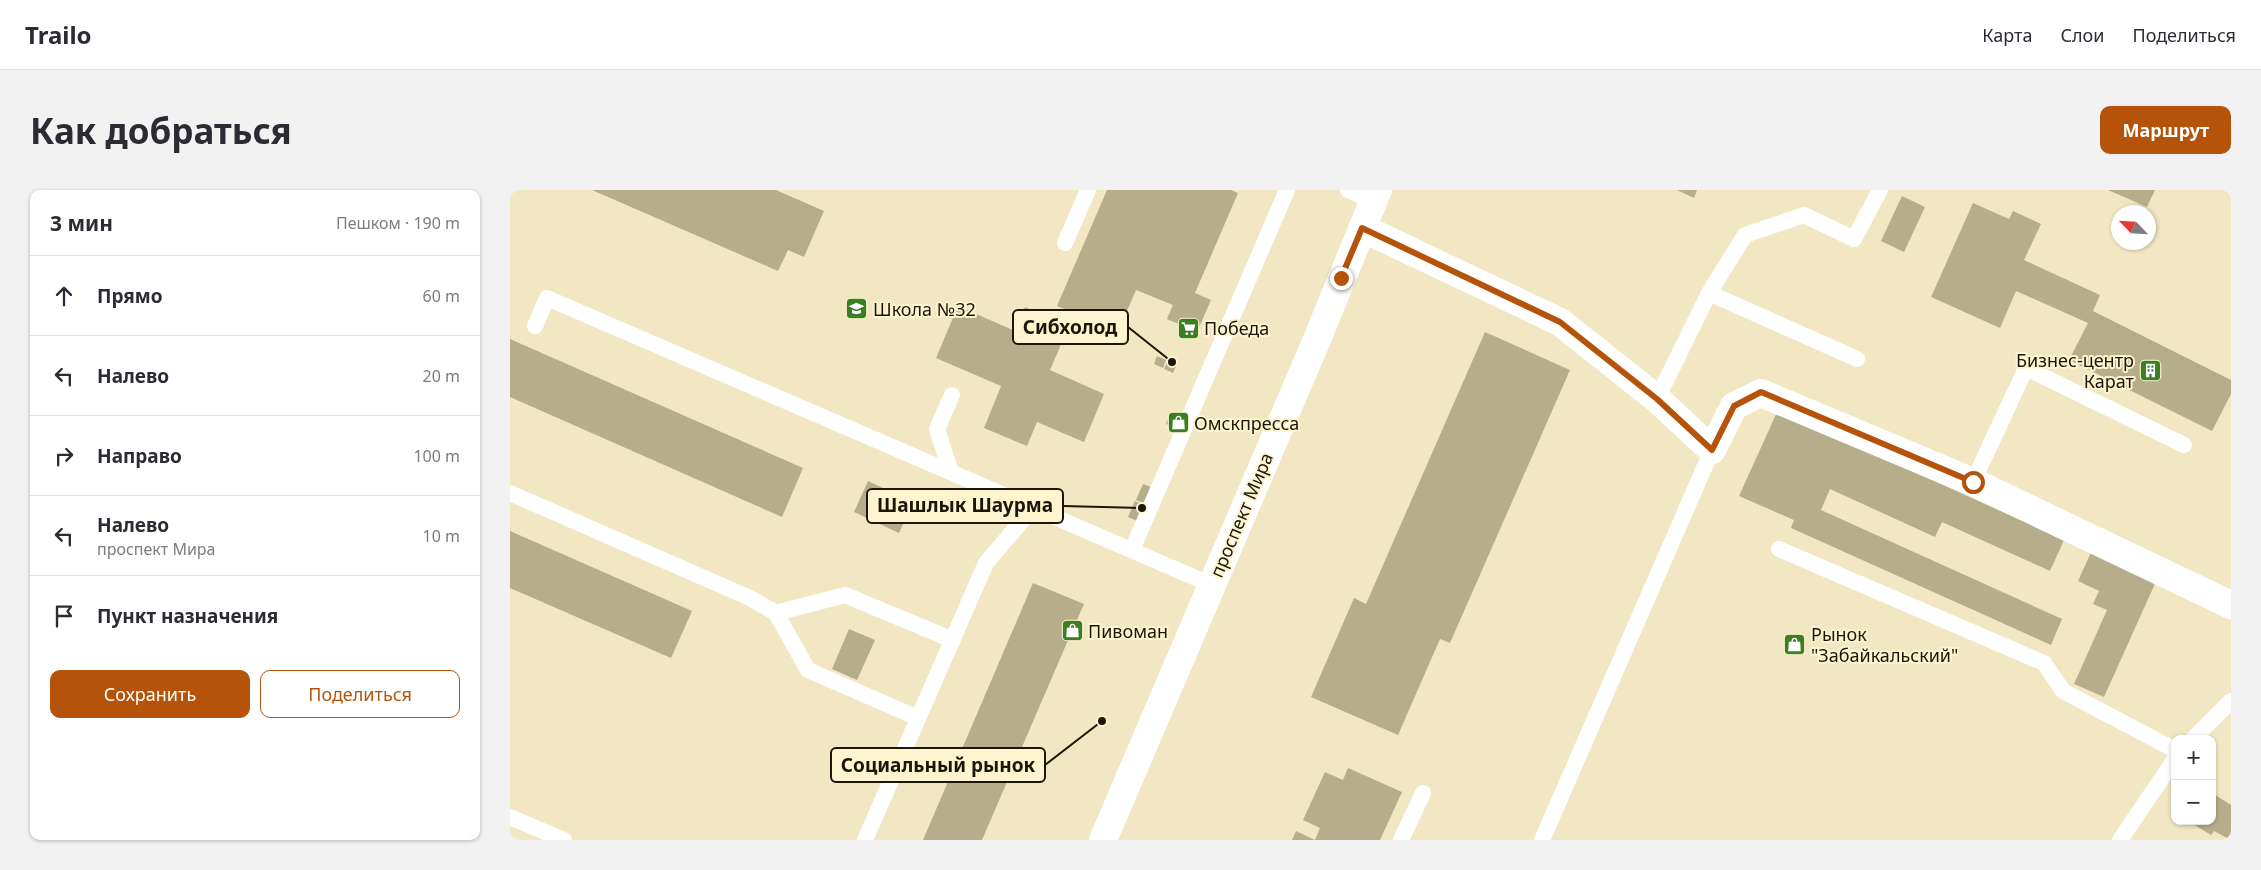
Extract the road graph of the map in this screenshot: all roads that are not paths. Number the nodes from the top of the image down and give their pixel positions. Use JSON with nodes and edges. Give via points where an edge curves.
{"nodes":[{"id":1,"x":1088,"y":190,"type":"edge"},
{"id":2,"x":1287,"y":190,"type":"edge"},
{"id":3,"x":1348,"y":190,"type":"edge"},
{"id":4,"x":1880,"y":190,"type":"edge"},
{"id":5,"x":1375,"y":195,"type":"edge"},
{"id":6,"x":1362,"y":228,"type":"junction"},
{"id":7,"x":1065,"y":242,"type":"dead end"},
{"id":8,"x":1709,"y":293,"type":"junction"},
{"id":9,"x":535,"y":326,"type":"dead end"},
{"id":10,"x":1857,"y":359,"type":"dead end"},
{"id":11,"x":952,"y":395,"type":"dead end"},
{"id":12,"x":1657,"y":399,"type":"junction"},
{"id":13,"x":2184,"y":445,"type":"dead end"},
{"id":14,"x":1712,"y":450,"type":"junction"},
{"id":15,"x":951,"y":472,"type":"junction"},
{"id":16,"x":1973,"y":482,"type":"junction"},
{"id":17,"x":510,"y":493,"type":"edge"},
{"id":18,"x":1033,"y":508,"type":"junction"},
{"id":19,"x":1779,"y":549,"type":"dead end"},
{"id":20,"x":1132,"y":550,"type":"junction"},
{"id":21,"x":1212,"y":585,"type":"junction"},
{"id":22,"x":2231,"y":605,"type":"edge"},
{"id":23,"x":776,"y":613,"type":"junction"},
{"id":24,"x":953,"y":640,"type":"junction"},
{"id":25,"x":2231,"y":701,"type":"edge"},
{"id":26,"x":918,"y":718,"type":"junction"},
{"id":27,"x":2197,"y":735,"type":"edge"},
{"id":28,"x":2171,"y":748,"type":"edge"},
{"id":29,"x":2171,"y":765,"type":"edge"},
{"id":30,"x":1423,"y":793,"type":"dead end"},
{"id":31,"x":510,"y":817,"type":"edge"},
{"id":32,"x":564,"y":840,"type":"edge"},
{"id":33,"x":866,"y":840,"type":"edge"},
{"id":34,"x":1103,"y":840,"type":"edge"},
{"id":35,"x":1402,"y":840,"type":"edge"},
{"id":36,"x":1542,"y":840,"type":"edge"},
{"id":37,"x":2120,"y":840,"type":"edge"}],
"edges":[{"from":1,"to":7,"type":"lane"},
{"from":2,"to":20,"type":"lane"},
{"from":3,"to":5,"type":"lane"},
{"from":4,"to":8,"type":"lane","via":[[1854,239],[1804,215],[1745,235]]},
{"from":5,"to":6,"type":"street","name":"проспект Мира"},
{"from":6,"to":12,"type":"street","via":[[1560,322]]},
{"from":6,"to":21,"type":"street","name":"проспект Мира"},
{"from":8,"to":10,"type":"lane"},
{"from":8,"to":12,"type":"lane"},
{"from":9,"to":15,"type":"lane","via":[[547,298]]},
{"from":11,"to":15,"type":"lane","via":[[937,429]]},
{"from":12,"to":14,"type":"street"},
{"from":13,"to":16,"type":"lane","via":[[2026,368]]},
{"from":14,"to":16,"type":"street","via":[[1734,406],[1761,392]]},
{"from":14,"to":36,"type":"lane"},
{"from":15,"to":18,"type":"lane"},
{"from":16,"to":22,"type":"street"},
{"from":17,"to":23,"type":"lane","via":[[750,598]]},
{"from":18,"to":20,"type":"lane"},
{"from":18,"to":24,"type":"lane","via":[[986,563]]},
{"from":19,"to":28,"type":"lane","via":[[2044,663],[2063,691]]},
{"from":20,"to":21,"type":"lane"},
{"from":21,"to":34,"type":"street","name":"проспект Мира"},
{"from":23,"to":24,"type":"lane","via":[[845,595]]},
{"from":23,"to":26,"type":"lane","via":[[808,670]]},
{"from":24,"to":26,"type":"lane"},
{"from":25,"to":27,"type":"lane"},
{"from":26,"to":33,"type":"lane"},
{"from":29,"to":37,"type":"lane"},
{"from":30,"to":35,"type":"lane"},
{"from":31,"to":32,"type":"lane"}]}
